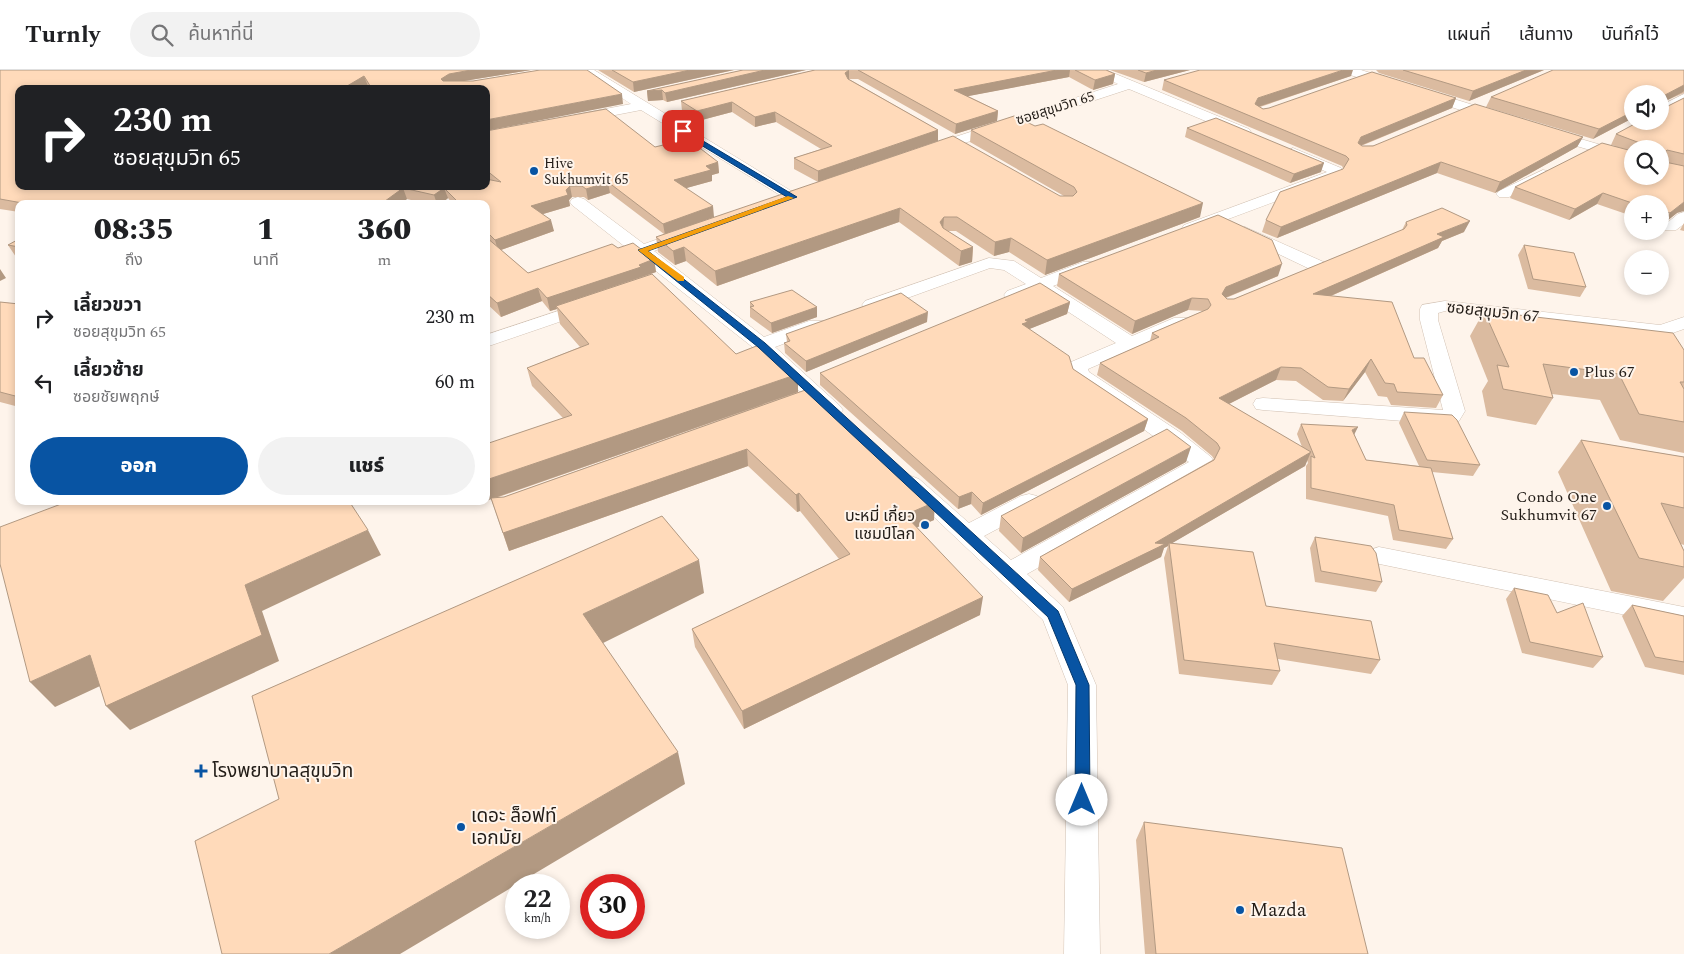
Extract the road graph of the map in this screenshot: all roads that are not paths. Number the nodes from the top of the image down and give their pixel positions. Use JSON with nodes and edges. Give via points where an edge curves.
{"nodes":[{"id":1,"x":585,"y":70,"type":"edge"},
{"id":2,"x":1095,"y":70,"type":"edge"},
{"id":3,"x":1386,"y":70,"type":"edge"},
{"id":4,"x":1349,"y":76,"type":"edge"},
{"id":5,"x":1368,"y":76,"type":"junction"},
{"id":6,"x":1157,"y":85,"type":"edge"},
{"id":7,"x":1134,"y":87,"type":"junction"},
{"id":8,"x":1684,"y":98,"type":"edge"},
{"id":9,"x":1487,"y":101,"type":"edge"},
{"id":10,"x":642,"y":103,"type":"junction"},
{"id":11,"x":1669,"y":106,"type":"edge"},
{"id":12,"x":671,"y":108,"type":"edge"},
{"id":13,"x":1469,"y":109,"type":"junction"},
{"id":14,"x":1451,"y":116,"type":"edge"},
{"id":15,"x":564,"y":122,"type":"edge"},
{"id":16,"x":1514,"y":122,"type":"edge"},
{"id":17,"x":1541,"y":131,"type":"edge"},
{"id":18,"x":935,"y":133,"type":"edge"},
{"id":19,"x":1259,"y":138,"type":"edge"},
{"id":20,"x":1611,"y":138,"type":"edge"},
{"id":21,"x":952,"y":142,"type":"junction"},
{"id":22,"x":1277,"y":146,"type":"edge"},
{"id":23,"x":1595,"y":147,"type":"junction"},
{"id":24,"x":970,"y":152,"type":"edge"},
{"id":25,"x":914,"y":155,"type":"edge"},
{"id":26,"x":1579,"y":156,"type":"edge"},
{"id":27,"x":1624,"y":156,"type":"edge"},
{"id":28,"x":1554,"y":168,"type":"edge"},
{"id":29,"x":1504,"y":194,"type":"edge"},
{"id":30,"x":578,"y":202,"type":"edge"},
{"id":31,"x":766,"y":206,"type":"edge"},
{"id":32,"x":1684,"y":217,"type":"edge"},
{"id":33,"x":1216,"y":219,"type":"junction"},
{"id":34,"x":1670,"y":227,"type":"edge"},
{"id":35,"x":704,"y":228,"type":"edge"},
{"id":36,"x":1179,"y":233,"type":"edge"},
{"id":37,"x":642,"y":250,"type":"junction"},
{"id":38,"x":973,"y":253,"type":"dead end"},
{"id":39,"x":1338,"y":259,"type":"edge"},
{"id":40,"x":1104,"y":260,"type":"edge"},
{"id":41,"x":989,"y":263,"type":"junction"},
{"id":42,"x":1320,"y":267,"type":"junction"},
{"id":43,"x":1302,"y":274,"type":"edge"},
{"id":44,"x":1039,"y":284,"type":"junction"},
{"id":45,"x":604,"y":301,"type":"edge"},
{"id":46,"x":993,"y":304,"type":"edge"},
{"id":47,"x":852,"y":312,"type":"edge"},
{"id":48,"x":1196,"y":316,"type":"edge"},
{"id":49,"x":834,"y":319,"type":"edge"},
{"id":50,"x":1684,"y":323,"type":"edge"},
{"id":51,"x":490,"y":340,"type":"edge"},
{"id":52,"x":1130,"y":343,"type":"junction"},
{"id":53,"x":762,"y":345,"type":"junction"},
{"id":54,"x":1263,"y":404,"type":"dead end"},
{"id":55,"x":851,"y":428,"type":"edge"},
{"id":56,"x":1164,"y":432,"type":"junction"},
{"id":57,"x":1138,"y":445,"type":"edge"},
{"id":58,"x":894,"y":468,"type":"edge"},
{"id":59,"x":1044,"y":495,"type":"edge"},
{"id":60,"x":967,"y":535,"type":"junction"},
{"id":61,"x":1380,"y":556,"type":"dead end"},
{"id":62,"x":1008,"y":573,"type":"junction"},
{"id":63,"x":1684,"y":617,"type":"edge"},
{"id":64,"x":1082,"y":954,"type":"edge"}],
"edges":[{"from":1,"to":10,"type":"street"},
{"from":2,"to":7,"type":"street"},
{"from":3,"to":5,"type":"street"},
{"from":4,"to":5,"type":"street"},
{"from":5,"to":13,"type":"street"},
{"from":6,"to":7,"type":"street","name":"ซอยสุขุมวิท 65"},
{"from":7,"to":19,"type":"street"},
{"from":7,"to":21,"type":"street","name":"ซอยสุขุมวิท 65"},
{"from":8,"to":11,"type":"street"},
{"from":9,"to":13,"type":"street"},
{"from":10,"to":12,"type":"street"},
{"from":10,"to":15,"type":"street"},
{"from":10,"to":31,"type":"street","via":[[802,194]]},
{"from":13,"to":14,"type":"street"},
{"from":13,"to":16,"type":"street"},
{"from":17,"to":23,"type":"street"},
{"from":18,"to":21,"type":"street"},
{"from":20,"to":23,"type":"street"},
{"from":21,"to":24,"type":"street"},
{"from":21,"to":25,"type":"street","name":"ซอยสุขุมวิท 65"},
{"from":22,"to":33,"type":"street","via":[[1336,171]]},
{"from":23,"to":26,"type":"street"},
{"from":23,"to":27,"type":"street"},
{"from":28,"to":29,"type":"street"},
{"from":30,"to":37,"type":"street"},
{"from":32,"to":34,"type":"street"},
{"from":33,"to":36,"type":"street"},
{"from":33,"to":42,"type":"street"},
{"from":35,"to":37,"type":"street"},
{"from":37,"to":53,"type":"street","via":[[668,279]]},
{"from":38,"to":41,"type":"street"},
{"from":39,"to":42,"type":"street"},
{"from":40,"to":44,"type":"street"},
{"from":41,"to":44,"type":"street","via":[[1008,264]]},
{"from":41,"to":47,"type":"street"},
{"from":42,"to":43,"type":"street"},
{"from":44,"to":46,"type":"street"},
{"from":44,"to":52,"type":"street"},
{"from":45,"to":51,"type":"street"},
{"from":48,"to":52,"type":"street"},
{"from":49,"to":53,"type":"street"},
{"from":50,"to":54,"type":"street","name":"ซอยสุขุมวิท 67","via":[[1665,338],[1503,306],[1429,309],[1429,320],[1453,406],[1452,414],[1447,417]]},
{"from":52,"to":56,"type":"street","via":[[1078,366],[1079,376]]},
{"from":53,"to":55,"type":"street"},
{"from":56,"to":57,"type":"street"},
{"from":56,"to":62,"type":"street","via":[[1200,457],[1203,462],[1200,466]]},
{"from":58,"to":60,"type":"street"},
{"from":59,"to":60,"type":"street"},
{"from":60,"to":62,"type":"street"},
{"from":61,"to":63,"type":"street"},
{"from":62,"to":64,"type":"street","via":[[1054,614],[1082,685]]}]}
